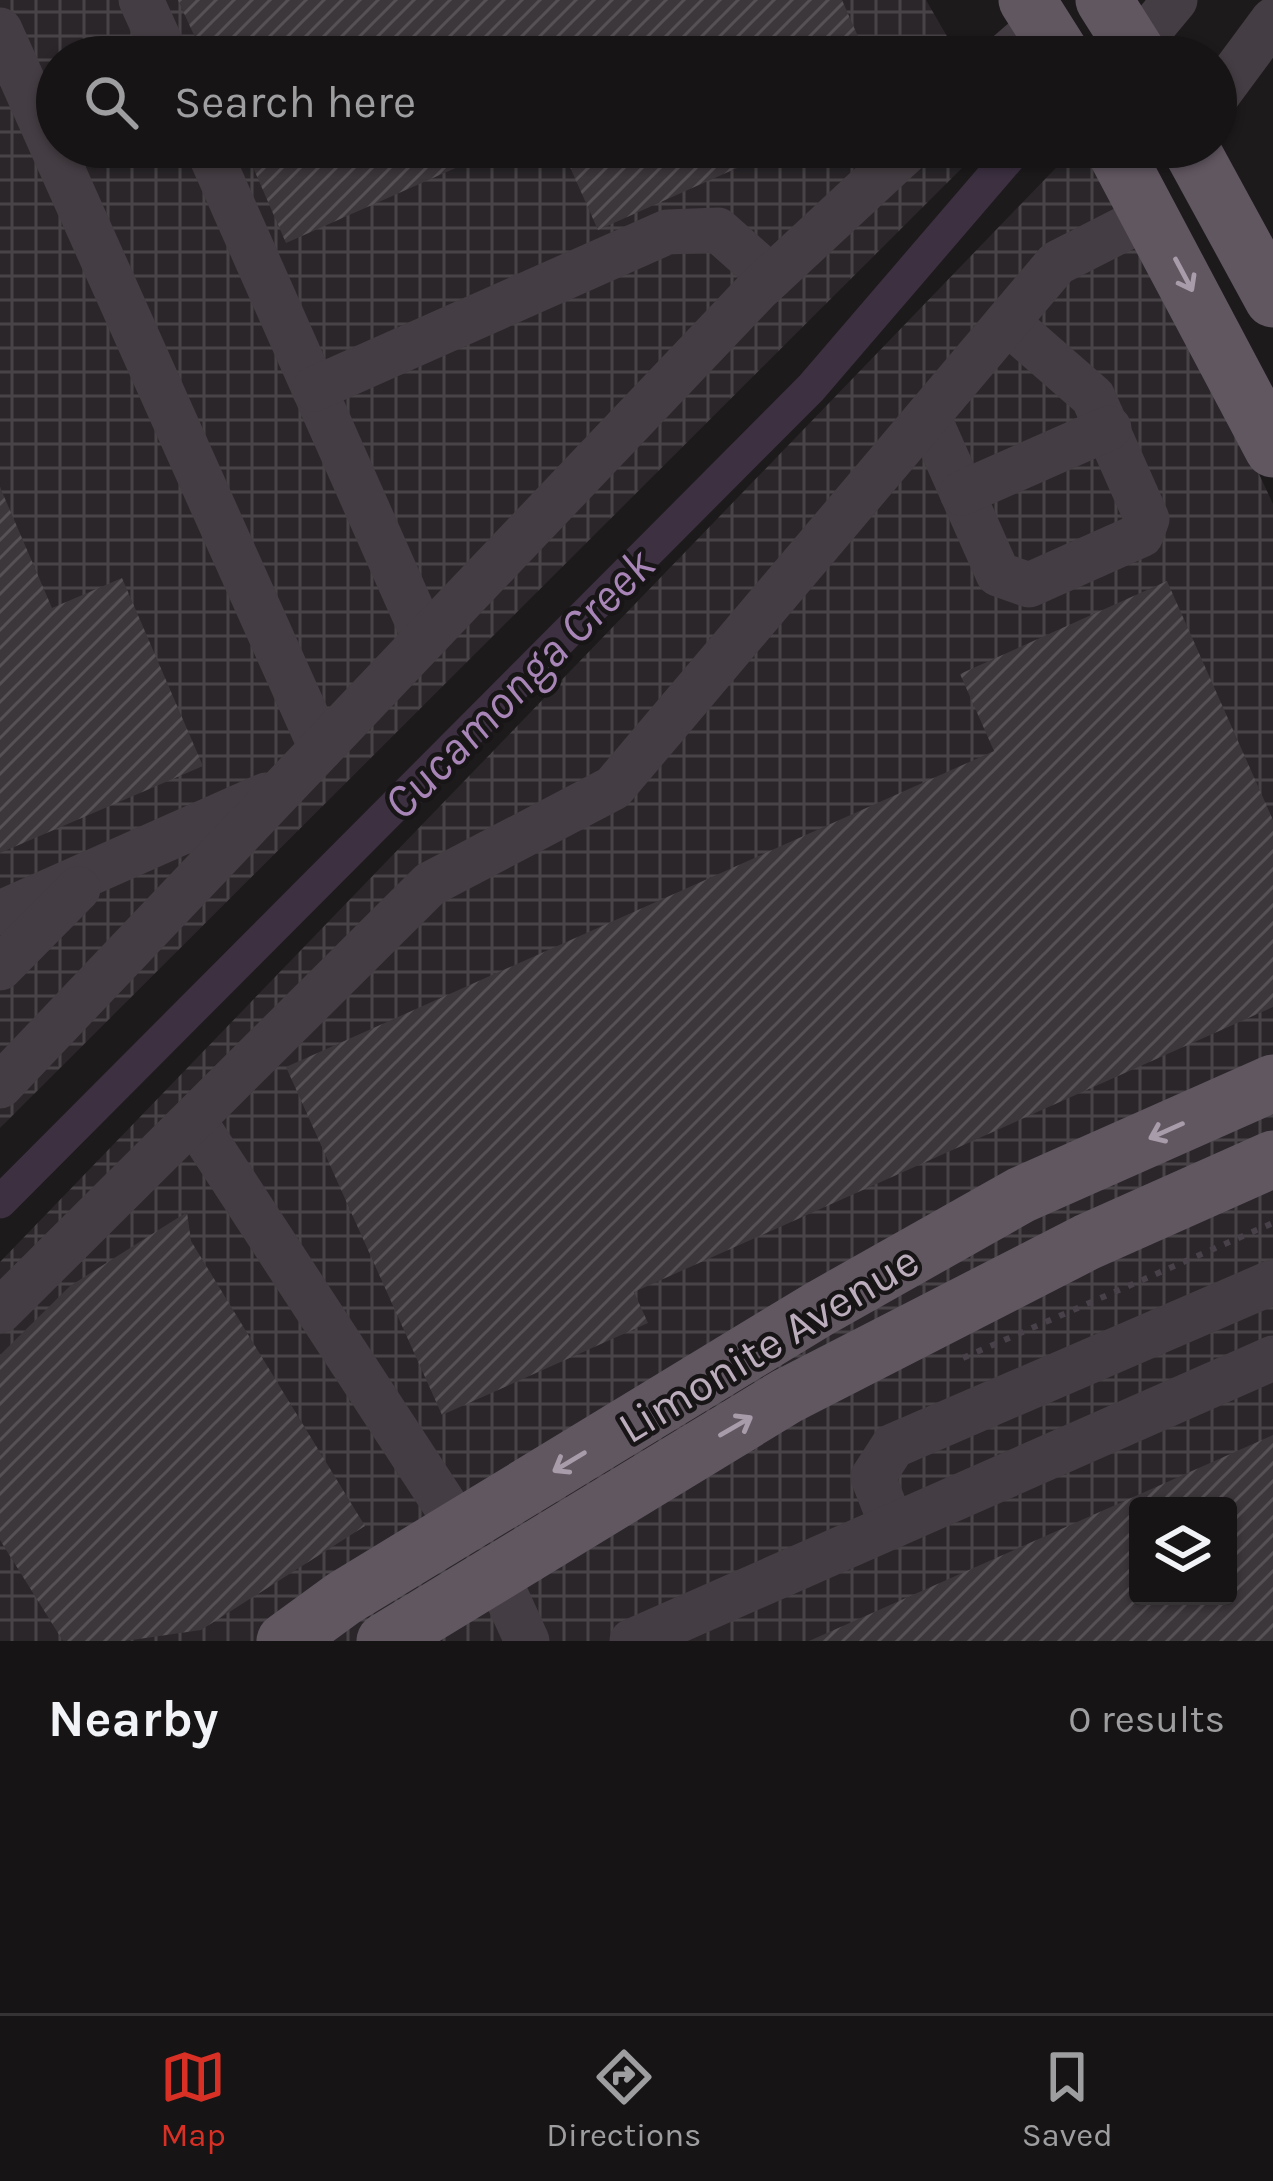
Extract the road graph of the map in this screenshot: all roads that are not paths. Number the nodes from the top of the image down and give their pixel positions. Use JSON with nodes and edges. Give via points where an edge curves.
{"nodes":[{"id":1,"x":141,"y":0,"type":"edge"},
{"id":2,"x":1104,"y":0,"type":"edge"},
{"id":3,"x":1175,"y":0,"type":"edge"},
{"id":4,"x":1273,"y":20,"type":"edge"},
{"id":5,"x":0,"y":30,"type":"edge"},
{"id":6,"x":157,"y":36,"type":"edge"},
{"id":7,"x":1128,"y":36,"type":"edge"},
{"id":8,"x":1149,"y":36,"type":"edge"},
{"id":9,"x":1237,"y":69,"type":"edge"},
{"id":10,"x":36,"y":111,"type":"edge"},
{"id":11,"x":62,"y":168,"type":"edge"},
{"id":12,"x":215,"y":168,"type":"edge"},
{"id":13,"x":888,"y":168,"type":"edge"},
{"id":14,"x":1125,"y":168,"type":"edge"},
{"id":15,"x":1201,"y":168,"type":"edge"},
{"id":16,"x":1151,"y":215,"type":"junction"},
{"id":17,"x":771,"y":278,"type":"junction"},
{"id":18,"x":1273,"y":299,"type":"edge"},
{"id":19,"x":1007,"y":322,"type":"junction"},
{"id":20,"x":314,"y":389,"type":"junction"},
{"id":21,"x":929,"y":418,"type":"junction"},
{"id":22,"x":1109,"y":428,"type":"junction"},
{"id":23,"x":1273,"y":449,"type":"edge"},
{"id":24,"x":962,"y":493,"type":"junction"},
{"id":25,"x":425,"y":640,"type":"junction"},
{"id":26,"x":321,"y":748,"type":"junction"},
{"id":27,"x":284,"y":788,"type":"junction"},
{"id":28,"x":96,"y":871,"type":"junction"},
{"id":29,"x":0,"y":913,"type":"edge"},
{"id":30,"x":0,"y":968,"type":"edge"},
{"id":31,"x":1273,"y":1083,"type":"edge"},
{"id":32,"x":0,"y":1086,"type":"edge"},
{"id":33,"x":195,"y":1122,"type":"junction"},
{"id":34,"x":1273,"y":1159,"type":"edge"},
{"id":35,"x":1273,"y":1282,"type":"edge"},
{"id":36,"x":0,"y":1311,"type":"edge"},
{"id":37,"x":1273,"y":1358,"type":"edge"},
{"id":38,"x":892,"y":1526,"type":"junction"},
{"id":39,"x":460,"y":1528,"type":"junction"},
{"id":40,"x":496,"y":1574,"type":"junction"},
{"id":41,"x":285,"y":1641,"type":"edge"},
{"id":42,"x":385,"y":1641,"type":"edge"},
{"id":43,"x":526,"y":1641,"type":"edge"},
{"id":44,"x":632,"y":1641,"type":"edge"}],
"edges":[{"from":1,"to":6,"type":"lane"},
{"from":2,"to":7,"type":"main road"},
{"from":3,"to":8,"type":"lane"},
{"from":4,"to":9,"type":"lane"},
{"from":5,"to":10,"type":"lane"},
{"from":11,"to":26,"type":"lane"},
{"from":12,"to":20,"type":"lane"},
{"from":13,"to":17,"type":"lane"},
{"from":14,"to":16,"type":"main road"},
{"from":15,"to":18,"type":"main road"},
{"from":16,"to":19,"type":"lane","via":[[1057,263]]},
{"from":16,"to":23,"type":"main road","one_way":true},
{"from":17,"to":20,"type":"lane","via":[[718,230],[667,232]]},
{"from":17,"to":25,"type":"lane"},
{"from":19,"to":21,"type":"lane"},
{"from":19,"to":22,"type":"lane","via":[[1093,397]]},
{"from":20,"to":25,"type":"lane"},
{"from":21,"to":24,"type":"lane"},
{"from":21,"to":33,"type":"lane","via":[[613,788],[430,884]]},
{"from":22,"to":24,"type":"lane"},
{"from":22,"to":24,"type":"lane","via":[[1147,519],[1142,535],[1029,585],[998,574]]},
{"from":25,"to":26,"type":"lane"},
{"from":26,"to":27,"type":"lane"},
{"from":27,"to":28,"type":"lane"},
{"from":27,"to":32,"type":"lane"},
{"from":28,"to":29,"type":"lane"},
{"from":28,"to":30,"type":"lane"},
{"from":31,"to":39,"type":"main road","name":"Limonite Avenue","one_way":true,"via":[[1021,1196]]},
{"from":33,"to":36,"type":"lane"},
{"from":33,"to":39,"type":"lane"},
{"from":40,"to":34,"type":"main road","name":"Limonite Avenue","one_way":true,"via":[[787,1396],[1087,1242]]},
{"from":35,"to":38,"type":"lane","via":[[893,1447],[872,1477]]},
{"from":37,"to":38,"type":"lane"},
{"from":38,"to":44,"type":"lane"},
{"from":39,"to":41,"type":"main road","name":"Limonite Avenue"},
{"from":40,"to":42,"type":"main road","name":"Limonite Avenue"},
{"from":40,"to":43,"type":"lane"}]}
